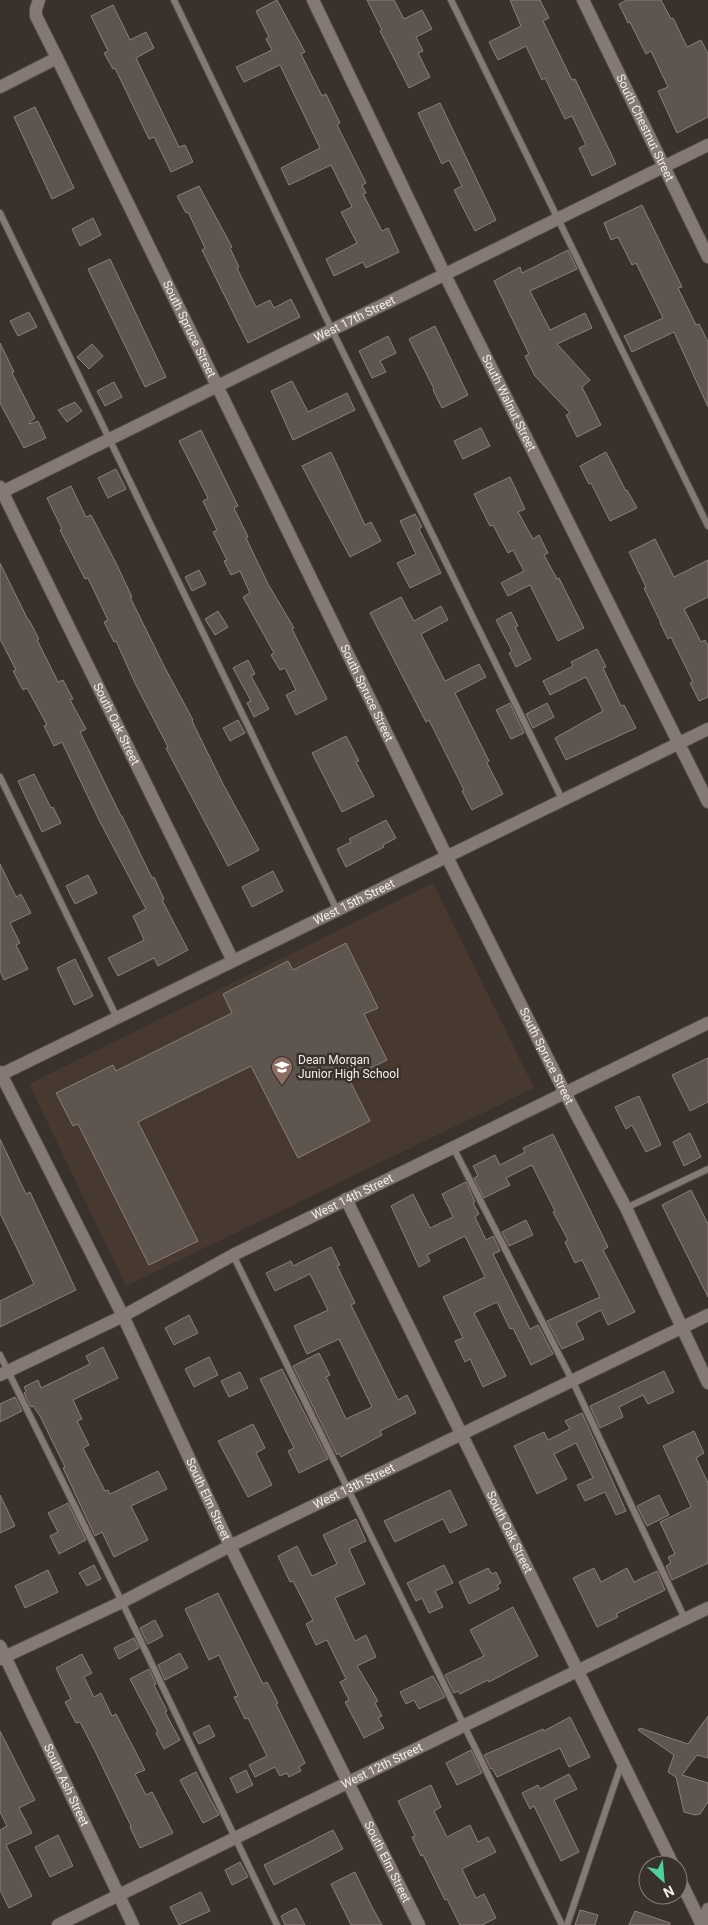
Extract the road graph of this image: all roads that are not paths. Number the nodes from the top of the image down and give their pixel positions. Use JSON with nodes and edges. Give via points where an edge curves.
{"nodes":[{"id":1,"x":39,"y":0,"type":"edge"},
{"id":2,"x":174,"y":0,"type":"edge"},
{"id":3,"x":313,"y":0,"type":"edge"},
{"id":4,"x":450,"y":0,"type":"edge"},
{"id":5,"x":583,"y":0,"type":"edge"},
{"id":6,"x":57,"y":58,"type":"junction"},
{"id":7,"x":0,"y":87,"type":"edge"},
{"id":8,"x":708,"y":145,"type":"edge"},
{"id":9,"x":664,"y":167,"type":"junction"},
{"id":10,"x":0,"y":213,"type":"edge"},
{"id":11,"x":558,"y":219,"type":"junction"},
{"id":12,"x":708,"y":257,"type":"edge"},
{"id":13,"x":445,"y":274,"type":"junction"},
{"id":14,"x":332,"y":330,"type":"junction"},
{"id":15,"x":218,"y":386,"type":"junction"},
{"id":16,"x":110,"y":438,"type":"junction"},
{"id":17,"x":1,"y":490,"type":"edge"},
{"id":18,"x":708,"y":526,"type":"edge"},
{"id":19,"x":708,"y":729,"type":"edge"},
{"id":20,"x":679,"y":744,"type":"junction"},
{"id":21,"x":0,"y":777,"type":"edge"},
{"id":22,"x":562,"y":799,"type":"junction"},
{"id":23,"x":708,"y":802,"type":"edge"},
{"id":24,"x":447,"y":857,"type":"junction"},
{"id":25,"x":337,"y":910,"type":"junction"},
{"id":26,"x":233,"y":961,"type":"junction"},
{"id":27,"x":117,"y":1018,"type":"junction"},
{"id":28,"x":708,"y":1023,"type":"edge"},
{"id":29,"x":0,"y":1074,"type":"edge"},
{"id":30,"x":565,"y":1093,"type":"junction"},
{"id":31,"x":453,"y":1146,"type":"junction"},
{"id":32,"x":708,"y":1169,"type":"edge"},
{"id":33,"x":346,"y":1199,"type":"junction"},
{"id":34,"x":626,"y":1208,"type":"junction"},
{"id":35,"x":233,"y":1255,"type":"junction"},
{"id":36,"x":123,"y":1316,"type":"junction"},
{"id":37,"x":708,"y":1316,"type":"edge"},
{"id":38,"x":683,"y":1328,"type":"junction"},
{"id":39,"x":0,"y":1355,"type":"edge"},
{"id":40,"x":4,"y":1374,"type":"edge"},
{"id":41,"x":573,"y":1382,"type":"junction"},
{"id":42,"x":708,"y":1383,"type":"edge"},
{"id":43,"x":461,"y":1435,"type":"junction"},
{"id":44,"x":349,"y":1490,"type":"junction"},
{"id":45,"x":230,"y":1546,"type":"junction"},
{"id":46,"x":122,"y":1602,"type":"junction"},
{"id":47,"x":708,"y":1608,"type":"edge"},
{"id":48,"x":685,"y":1618,"type":"junction"},
{"id":49,"x":2,"y":1654,"type":"edge"},
{"id":50,"x":577,"y":1671,"type":"junction"},
{"id":51,"x":463,"y":1726,"type":"junction"},
{"id":52,"x":622,"y":1761,"type":"junction"},
{"id":53,"x":348,"y":1783,"type":"junction"},
{"id":54,"x":235,"y":1838,"type":"junction"},
{"id":55,"x":668,"y":1855,"type":"edge"},
{"id":56,"x":119,"y":1896,"type":"junction"},
{"id":57,"x":688,"y":1896,"type":"edge"},
{"id":58,"x":708,"y":1909,"type":"edge"},
{"id":59,"x":58,"y":1925,"type":"edge"},
{"id":60,"x":133,"y":1925,"type":"edge"},
{"id":61,"x":277,"y":1925,"type":"edge"},
{"id":62,"x":419,"y":1925,"type":"edge"},
{"id":63,"x":562,"y":1925,"type":"edge"},
{"id":64,"x":567,"y":1925,"type":"edge"},
{"id":65,"x":702,"y":1925,"type":"edge"}],
"edges":[{"from":1,"to":6,"type":"street","name":"South Spruce Street","via":[[36,16]]},
{"from":2,"to":14,"type":"lane"},
{"from":3,"to":13,"type":"street","name":"South Walnut Street"},
{"from":4,"to":11,"type":"lane"},
{"from":5,"to":9,"type":"street","name":"South Chestnut Street"},
{"from":6,"to":7,"type":"street"},
{"from":6,"to":15,"type":"street","name":"South Spruce Street"},
{"from":8,"to":9,"type":"street","name":"West 17th Street"},
{"from":9,"to":11,"type":"street","name":"West 17th Street"},
{"from":9,"to":12,"type":"street","name":"South Chestnut Street"},
{"from":10,"to":16,"type":"lane"},
{"from":11,"to":13,"type":"street","name":"West 17th Street"},
{"from":11,"to":18,"type":"lane"},
{"from":13,"to":14,"type":"street","name":"West 17th Street"},
{"from":13,"to":20,"type":"street","name":"South Walnut Street"},
{"from":14,"to":15,"type":"street","name":"West 17th Street"},
{"from":14,"to":22,"type":"lane"},
{"from":15,"to":16,"type":"street","name":"West 17th Street"},
{"from":15,"to":24,"type":"street","name":"South Spruce Street"},
{"from":16,"to":17,"type":"street","name":"West 17th Street"},
{"from":16,"to":25,"type":"lane"},
{"from":17,"to":26,"type":"street","name":"South Oak Street"},
{"from":19,"to":20,"type":"street","name":"West 15th Street"},
{"from":20,"to":22,"type":"street","name":"West 15th Street"},
{"from":20,"to":23,"type":"street","name":"South Walnut Street"},
{"from":21,"to":27,"type":"lane"},
{"from":22,"to":24,"type":"street","name":"West 15th Street"},
{"from":24,"to":25,"type":"street","name":"West 15th Street"},
{"from":24,"to":30,"type":"street","name":"South Spruce Street"},
{"from":25,"to":26,"type":"street","name":"West 15th Street"},
{"from":26,"to":27,"type":"street","name":"West 15th Street"},
{"from":27,"to":29,"type":"street","name":"West 15th Street"},
{"from":28,"to":30,"type":"street","name":"West 14th Street"},
{"from":29,"to":36,"type":"street","name":"South Elm Street"},
{"from":30,"to":31,"type":"street","name":"West 14th Street"},
{"from":30,"to":34,"type":"street","name":"South Spruce Street"},
{"from":31,"to":33,"type":"street","name":"West 14th Street"},
{"from":31,"to":41,"type":"lane"},
{"from":32,"to":34,"type":"lane"},
{"from":33,"to":35,"type":"street","name":"West 14th Street"},
{"from":33,"to":43,"type":"street","name":"South Oak Street"},
{"from":34,"to":38,"type":"street","name":"South Spruce Street"},
{"from":35,"to":36,"type":"street","name":"West 14th Street"},
{"from":35,"to":44,"type":"lane"},
{"from":36,"to":40,"type":"street","name":"West 14th Street"},
{"from":36,"to":45,"type":"street","name":"South Elm Street"},
{"from":37,"to":38,"type":"street","name":"West 13th Street"},
{"from":38,"to":41,"type":"street","name":"West 13th Street"},
{"from":38,"to":42,"type":"street","name":"South Spruce Street"},
{"from":39,"to":40,"type":"lane"},
{"from":40,"to":46,"type":"lane"},
{"from":41,"to":43,"type":"street","name":"West 13th Street"},
{"from":41,"to":48,"type":"lane"},
{"from":43,"to":44,"type":"street","name":"West 13th Street"},
{"from":43,"to":50,"type":"street","name":"South Oak Street"},
{"from":44,"to":45,"type":"street","name":"West 13th Street"},
{"from":44,"to":51,"type":"lane"},
{"from":45,"to":46,"type":"street","name":"West 13th Street"},
{"from":45,"to":53,"type":"street","name":"South Elm Street"},
{"from":46,"to":49,"type":"street","name":"West 13th Street"},
{"from":46,"to":54,"type":"lane"},
{"from":47,"to":48,"type":"street","name":"West 12th Street"},
{"from":48,"to":50,"type":"street","name":"West 12th Street"},
{"from":49,"to":56,"type":"street","name":"South Ash Street"},
{"from":50,"to":51,"type":"street","name":"West 12th Street"},
{"from":50,"to":52,"type":"street","name":"South Oak Street"},
{"from":51,"to":53,"type":"street","name":"West 12th Street"},
{"from":51,"to":63,"type":"lane"},
{"from":52,"to":55,"type":"street","name":"South Oak Street"},
{"from":52,"to":64,"type":"lane"},
{"from":53,"to":54,"type":"street","name":"West 12th Street"},
{"from":53,"to":62,"type":"street","name":"South Elm Street"},
{"from":54,"to":56,"type":"street","name":"West 12th Street"},
{"from":54,"to":61,"type":"lane"},
{"from":56,"to":59,"type":"street","name":"West 12th Street"},
{"from":56,"to":60,"type":"street","name":"South Ash Street"},
{"from":57,"to":65,"type":"street"},
{"from":58,"to":65,"type":"street"}]}
